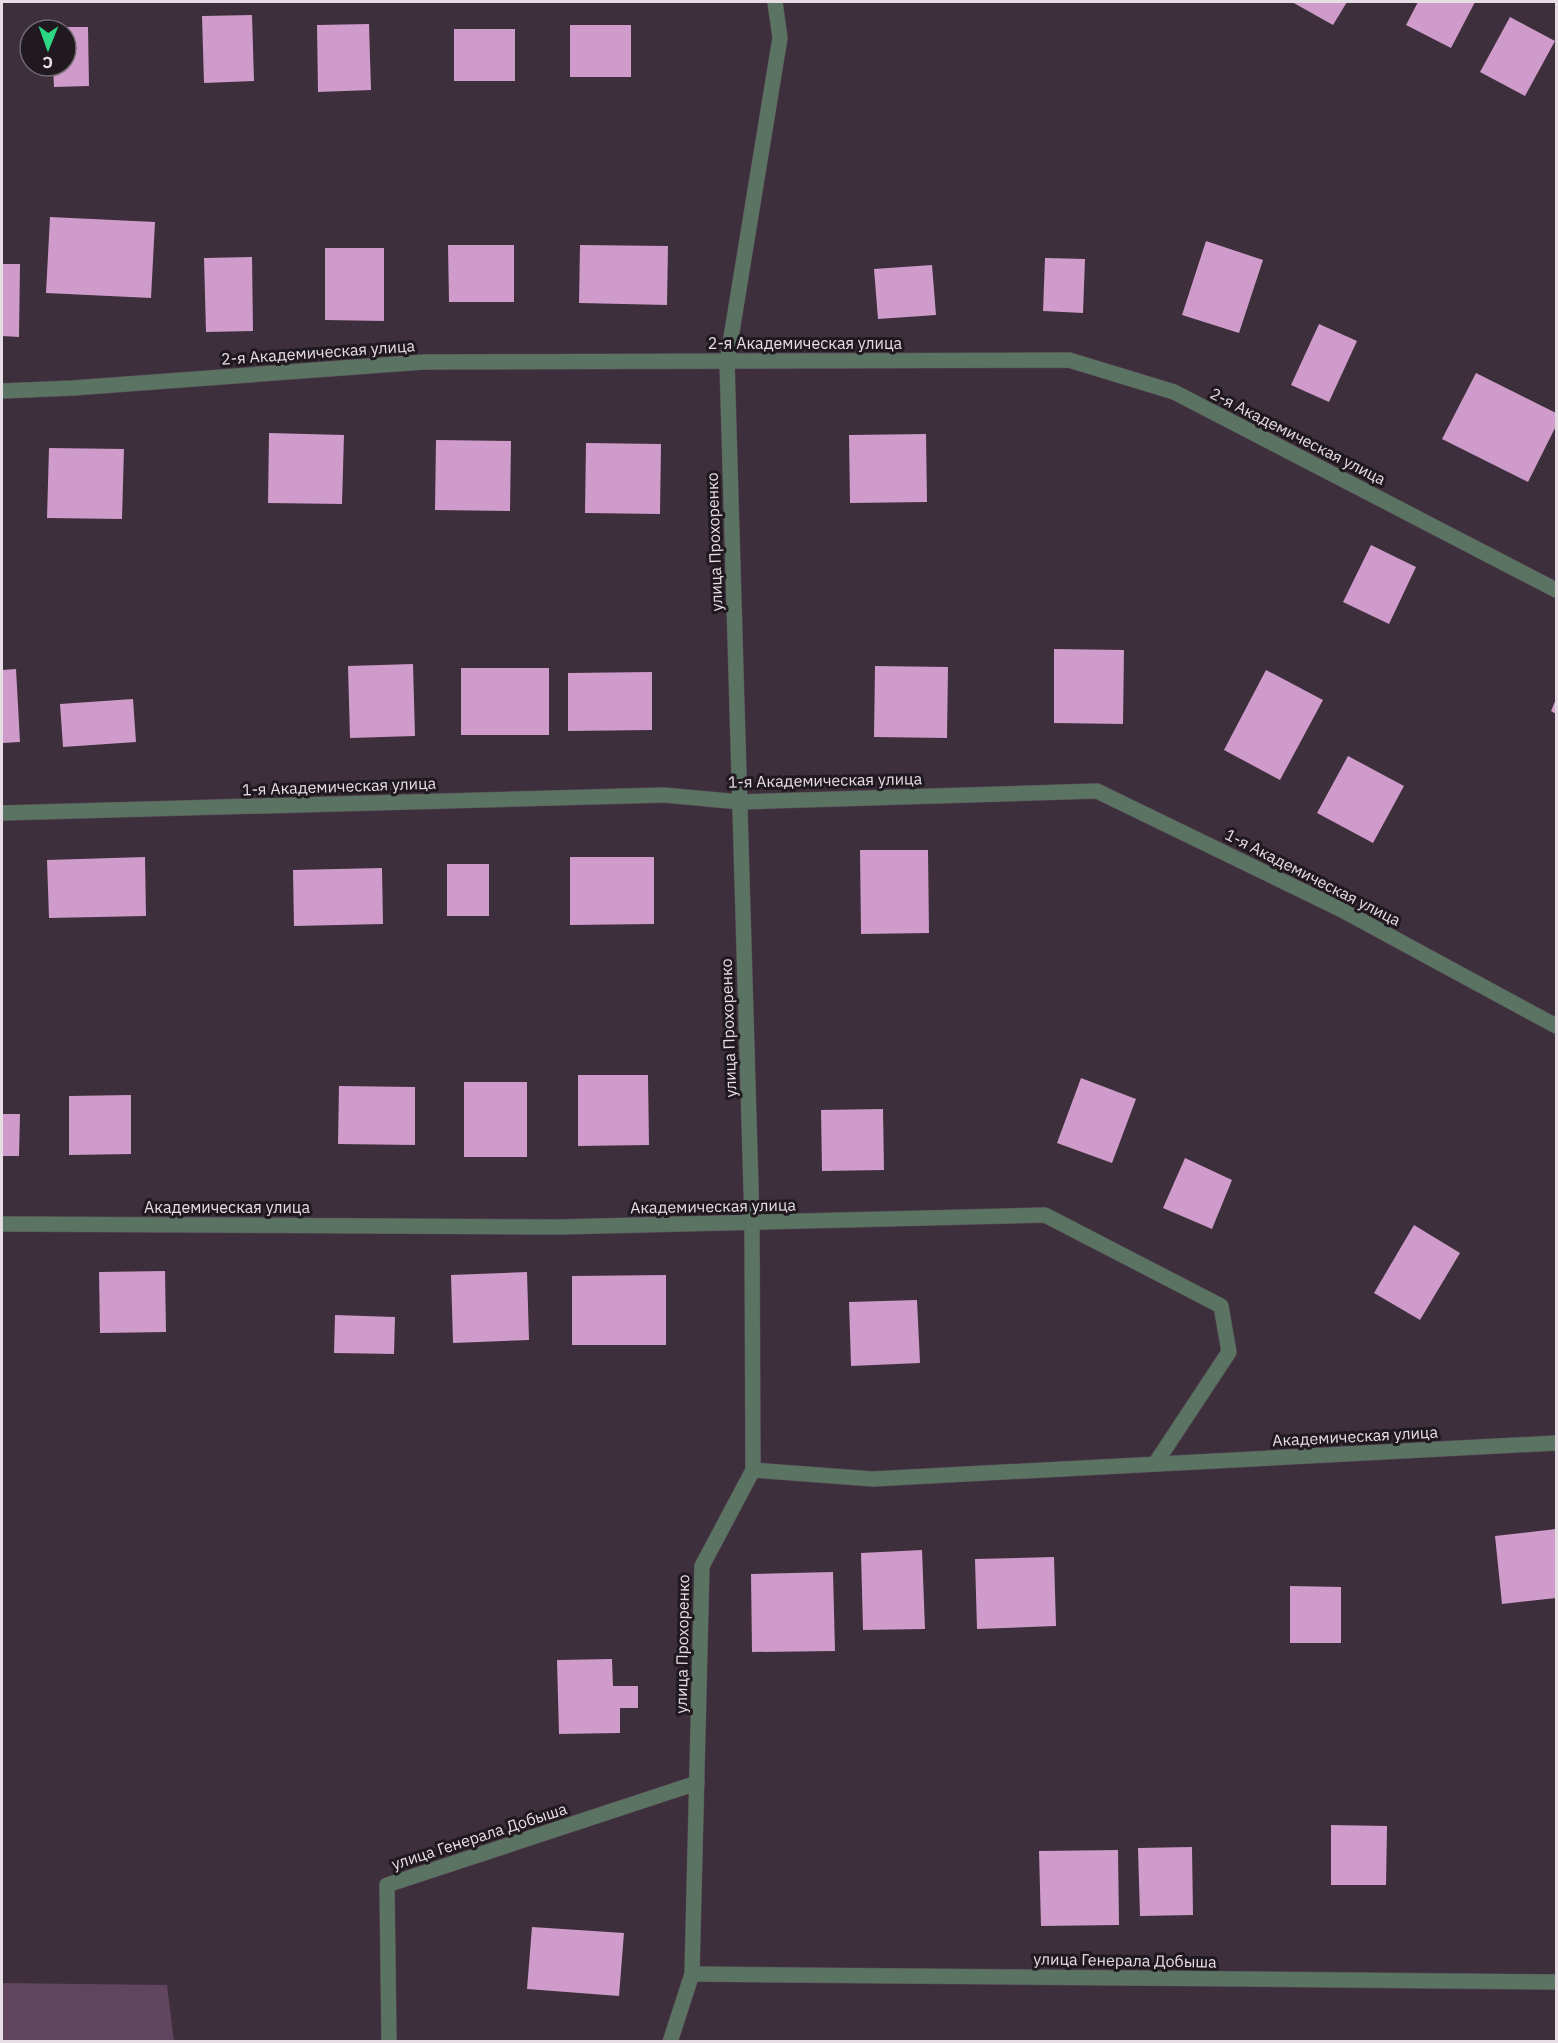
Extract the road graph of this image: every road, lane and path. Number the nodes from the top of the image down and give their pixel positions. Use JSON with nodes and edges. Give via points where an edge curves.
{"nodes":[{"id":1,"x":775,"y":2,"type":"edge"},
{"id":2,"x":727,"y":362,"type":"junction"},
{"id":3,"x":2,"y":391,"type":"edge"},
{"id":4,"x":1557,"y":590,"type":"edge"},
{"id":5,"x":740,"y":802,"type":"junction"},
{"id":6,"x":2,"y":813,"type":"edge"},
{"id":7,"x":1557,"y":1026,"type":"edge"},
{"id":8,"x":752,"y":1223,"type":"junction"},
{"id":9,"x":2,"y":1224,"type":"edge"},
{"id":10,"x":1557,"y":1443,"type":"edge"},
{"id":11,"x":1155,"y":1464,"type":"junction"},
{"id":12,"x":753,"y":1470,"type":"junction"},
{"id":13,"x":697,"y":1783,"type":"junction"},
{"id":14,"x":692,"y":1974,"type":"junction"},
{"id":15,"x":1557,"y":1982,"type":"edge"},
{"id":16,"x":389,"y":2042,"type":"edge"},
{"id":17,"x":670,"y":2042,"type":"edge"}],
"edges":[{"from":1,"to":2,"type":"street","name":"улица Прохоренко","via":[[780,38]]},
{"from":2,"to":3,"type":"street","name":"2-я Академическая улица","via":[[424,362]]},
{"from":2,"to":4,"type":"street","name":"2-я Академическая улица","via":[[1069,360],[1174,392]]},
{"from":2,"to":5,"type":"street","name":"улица Прохоренко"},
{"from":5,"to":6,"type":"street","name":"1-я Академическая улица","via":[[664,795]]},
{"from":5,"to":7,"type":"street","name":"1-я Академическая улица","via":[[1098,791],[1340,909]]},
{"from":5,"to":8,"type":"street","name":"улица Прохоренко"},
{"from":8,"to":9,"type":"street","name":"Академическая улица","via":[[560,1227]]},
{"from":8,"to":11,"type":"street","name":"Академическая улица","via":[[1045,1215],[1221,1306],[1229,1352]]},
{"from":8,"to":12,"type":"street","name":"улица Прохоренко"},
{"from":10,"to":11,"type":"street","name":"Академическая улица"},
{"from":11,"to":12,"type":"street","name":"Академическая улица","via":[[873,1479]]},
{"from":12,"to":13,"type":"street","name":"улица Прохоренко","via":[[702,1566]]},
{"from":13,"to":14,"type":"street","name":"улица Прохоренко"},
{"from":13,"to":16,"type":"street","name":"улица Генерала Добыша","via":[[387,1885]]},
{"from":14,"to":15,"type":"street","name":"улица Генерала Добыша"},
{"from":14,"to":17,"type":"street","name":"улица Прохоренко"}]}
